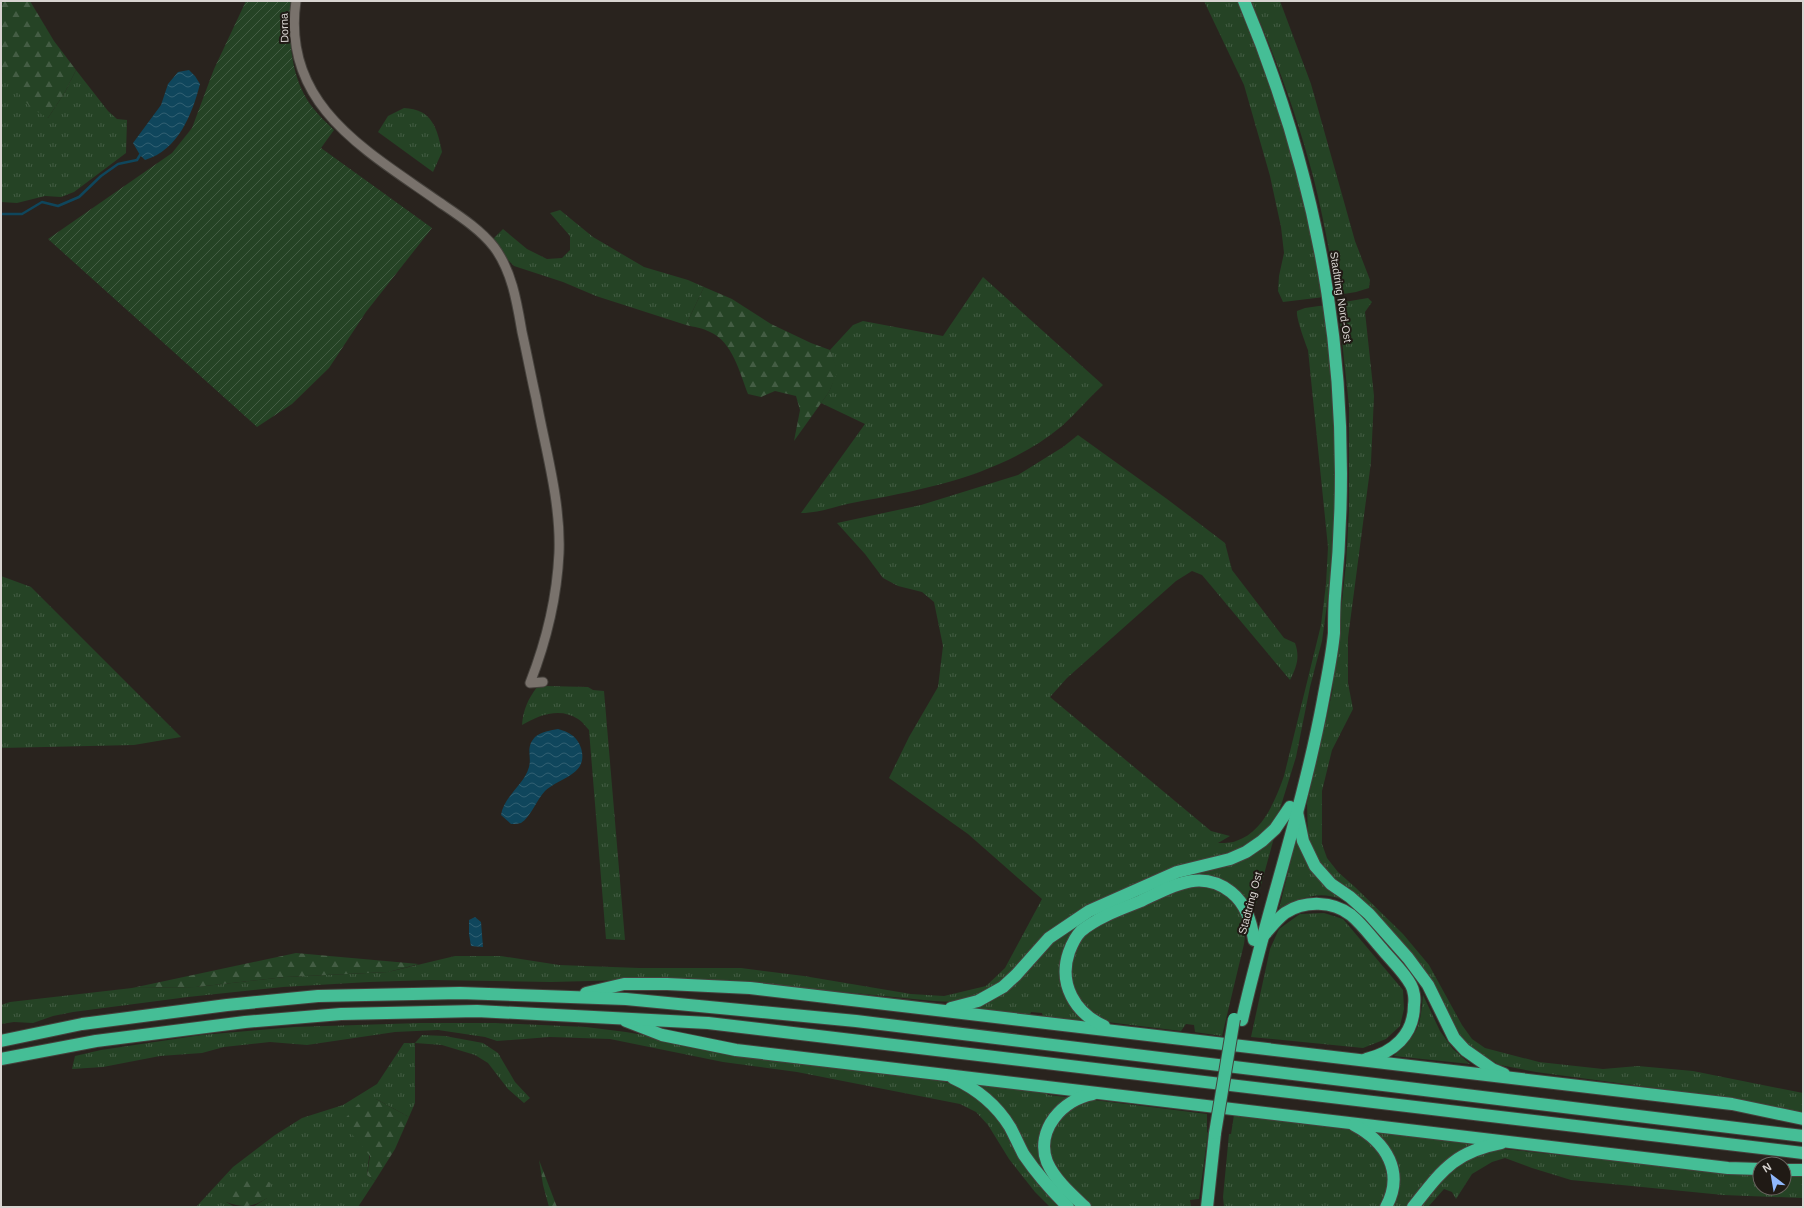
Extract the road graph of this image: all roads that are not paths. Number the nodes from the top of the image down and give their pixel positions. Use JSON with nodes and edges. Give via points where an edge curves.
{"nodes":[{"id":1,"x":296,"y":1,"type":"edge"},
{"id":2,"x":1244,"y":1,"type":"edge"},
{"id":3,"x":543,"y":682,"type":"dead end"},
{"id":4,"x":1293,"y":808,"type":"junction"},
{"id":5,"x":1257,"y":939,"type":"junction"},
{"id":6,"x":569,"y":996,"type":"junction"},
{"id":7,"x":939,"y":1010,"type":"junction"},
{"id":8,"x":614,"y":1017,"type":"junction"},
{"id":9,"x":1114,"y":1031,"type":"junction"},
{"id":10,"x":1,"y":1041,"type":"edge"},
{"id":11,"x":1,"y":1060,"type":"edge"},
{"id":12,"x":1359,"y":1060,"type":"junction"},
{"id":13,"x":944,"y":1074,"type":"junction"},
{"id":14,"x":1518,"y":1080,"type":"junction"},
{"id":15,"x":1101,"y":1092,"type":"junction"},
{"id":16,"x":1803,"y":1119,"type":"edge"},
{"id":17,"x":1350,"y":1122,"type":"junction"},
{"id":18,"x":1803,"y":1136,"type":"edge"},
{"id":19,"x":1510,"y":1141,"type":"junction"},
{"id":20,"x":1803,"y":1154,"type":"edge"},
{"id":21,"x":1752,"y":1170,"type":"edge"},
{"id":22,"x":1792,"y":1170,"type":"edge"},
{"id":23,"x":1803,"y":1170,"type":"edge"},
{"id":24,"x":1211,"y":1205,"type":"edge"},
{"id":25,"x":1068,"y":1207,"type":"edge"},
{"id":26,"x":1085,"y":1207,"type":"edge"},
{"id":27,"x":1386,"y":1207,"type":"edge"},
{"id":28,"x":1413,"y":1207,"type":"edge"}],
"edges":[{"from":1,"to":3,"type":"street","name":"Dorna","via":[[294,31],[297,53],[311,89],[331,118],[356,142],[482,234],[500,256],[509,276],[558,518],[559,552],[552,608],[530,683]]},
{"from":2,"to":4,"type":"highway","name":"Stadtring Nord-Ost","via":[[1273,74],[1300,160],[1328,292],[1339,382],[1342,461],[1340,548],[1334,609]]},
{"from":4,"to":5,"type":"highway","name":"Stadtring Ost"},
{"from":4,"to":7,"type":"highway","via":[[1275,829],[1246,852],[1230,859],[1177,872],[1089,911],[1049,938],[1016,975],[991,995],[964,1005]]},
{"from":4,"to":14,"type":"highway","via":[[1303,841],[1315,866],[1331,884],[1369,914],[1408,958],[1428,985],[1458,1042],[1492,1069]]},
{"from":5,"to":9,"type":"highway","via":[[1245,907],[1239,899],[1222,885],[1205,879],[1187,881],[1098,920],[1081,932],[1073,942],[1066,960],[1065,977],[1069,992],[1081,1012]]},
{"from":5,"to":12,"type":"highway","via":[[1286,913],[1297,907],[1312,904],[1341,909],[1363,926],[1412,985],[1415,999],[1414,1015],[1403,1040],[1378,1056]]},
{"from":5,"to":24,"type":"highway","name":"Stadtring Ost","bridge":true,"via":[[1238,1020],[1218,1133]]},
{"from":6,"to":7,"type":"highway","via":[[624,984],[667,984],[750,988]]},
{"from":6,"to":10,"type":"highway","via":[[460,993],[318,996],[82,1024]]},
{"from":6,"to":18,"type":"highway","via":[[626,999],[856,1022]]},
{"from":7,"to":9,"type":"highway"},
{"from":8,"to":11,"type":"highway","via":[[477,1011],[342,1014],[245,1022],[96,1041]]},
{"from":8,"to":13,"type":"highway","via":[[662,1035],[736,1050]]},
{"from":8,"to":20,"type":"highway","via":[[715,1024]]},
{"from":9,"to":12,"type":"highway"},
{"from":12,"to":14,"type":"highway"},
{"from":13,"to":15,"type":"highway"},
{"from":13,"to":25,"type":"highway","via":[[990,1100],[1010,1127],[1023,1154],[1036,1172]]},
{"from":14,"to":16,"type":"highway","via":[[1732,1104]]},
{"from":15,"to":17,"type":"highway"},
{"from":15,"to":26,"type":"highway","via":[[1086,1095],[1060,1109],[1048,1128],[1044,1145],[1047,1161],[1054,1175]]},
{"from":17,"to":19,"type":"highway"},
{"from":17,"to":27,"type":"highway","via":[[1377,1140],[1392,1165],[1392,1196]]},
{"from":19,"to":21,"type":"highway"},
{"from":19,"to":28,"type":"highway","via":[[1490,1145],[1456,1159],[1444,1168]]},
{"from":22,"to":23,"type":"highway"}]}
